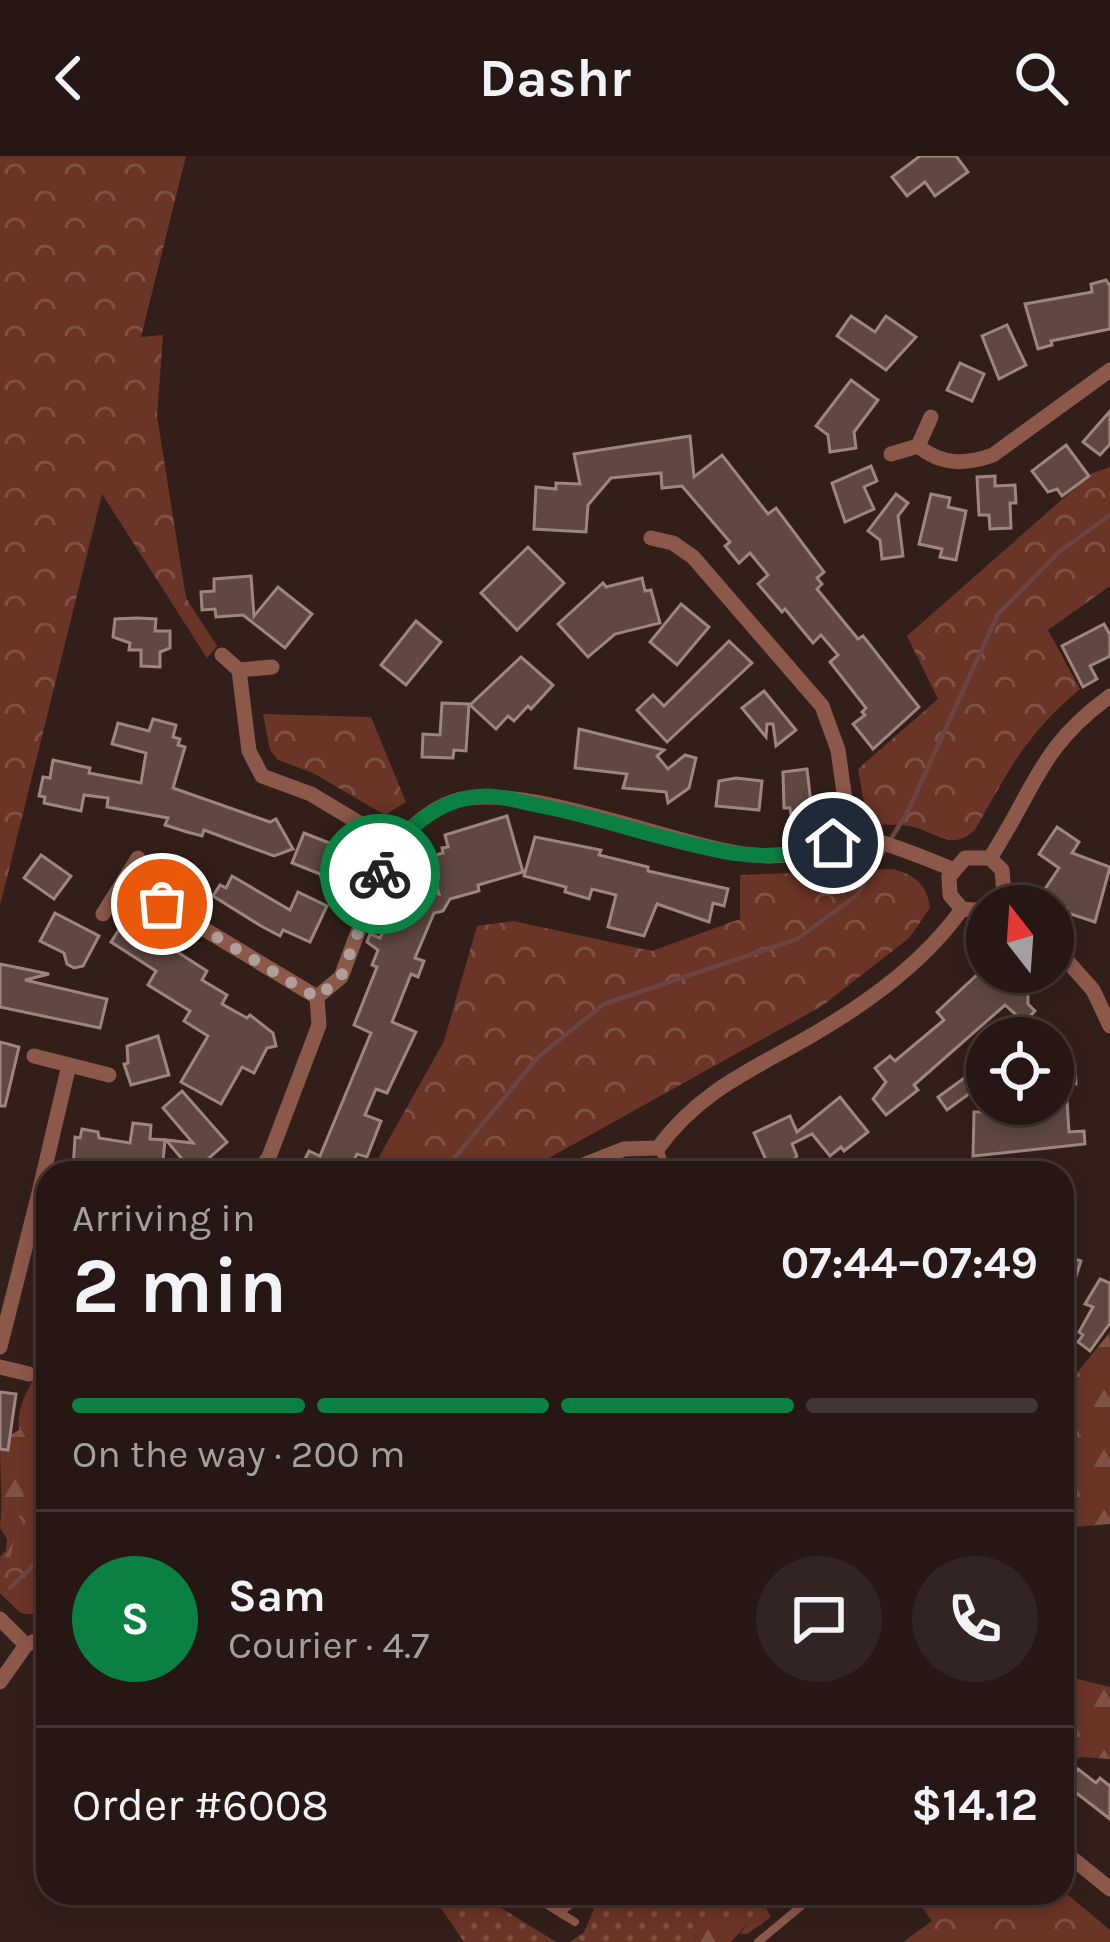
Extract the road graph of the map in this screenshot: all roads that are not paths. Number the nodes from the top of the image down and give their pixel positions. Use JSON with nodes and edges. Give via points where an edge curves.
{"nodes":[{"id":1,"x":1110,"y":370,"type":"edge"},
{"id":2,"x":931,"y":417,"type":"dead end"},
{"id":3,"x":918,"y":446,"type":"junction"},
{"id":4,"x":891,"y":454,"type":"dead end"},
{"id":5,"x":651,"y":538,"type":"dead end"},
{"id":6,"x":222,"y":655,"type":"dead end"},
{"id":7,"x":272,"y":667,"type":"dead end"},
{"id":8,"x":239,"y":670,"type":"junction"},
{"id":9,"x":1110,"y":696,"type":"edge"},
{"id":10,"x":850,"y":836,"type":"junction"},
{"id":11,"x":394,"y":844,"type":"junction"},
{"id":12,"x":138,"y":858,"type":"dead end"},
{"id":13,"x":990,"y":858,"type":"junction"},
{"id":14,"x":952,"y":869,"type":"junction"},
{"id":15,"x":124,"y":881,"type":"junction"},
{"id":16,"x":1003,"y":885,"type":"edge"},
{"id":17,"x":962,"y":909,"type":"junction"},
{"id":18,"x":966,"y":909,"type":"edge"},
{"id":19,"x":103,"y":914,"type":"dead end"},
{"id":20,"x":1074,"y":971,"type":"edge"},
{"id":21,"x":317,"y":998,"type":"junction"},
{"id":22,"x":1109,"y":1015,"type":"edge"},
{"id":23,"x":34,"y":1056,"type":"dead end"},
{"id":24,"x":69,"y":1065,"type":"junction"},
{"id":25,"x":109,"y":1075,"type":"dead end"},
{"id":26,"x":658,"y":1148,"type":"junction"},
{"id":27,"x":50,"y":1161,"type":"edge"},
{"id":28,"x":265,"y":1161,"type":"edge"},
{"id":29,"x":594,"y":1161,"type":"edge"},
{"id":30,"x":663,"y":1161,"type":"edge"},
{"id":31,"x":36,"y":1222,"type":"edge"},
{"id":32,"x":0,"y":1347,"type":"edge"},
{"id":33,"x":0,"y":1367,"type":"edge"},
{"id":34,"x":29,"y":1374,"type":"dead end"},
{"id":35,"x":0,"y":1618,"type":"edge"},
{"id":36,"x":36,"y":1640,"type":"edge"},
{"id":37,"x":26,"y":1645,"type":"junction"},
{"id":38,"x":0,"y":1682,"type":"edge"},
{"id":39,"x":1074,"y":1860,"type":"edge"},
{"id":40,"x":1110,"y":1888,"type":"edge"},
{"id":41,"x":548,"y":1905,"type":"edge"},
{"id":42,"x":570,"y":1905,"type":"edge"},
{"id":43,"x":803,"y":1905,"type":"edge"},
{"id":44,"x":560,"y":1912,"type":"junction"},
{"id":45,"x":575,"y":1922,"type":"dead end"},
{"id":46,"x":758,"y":1942,"type":"edge"}],
"edges":[{"from":1,"to":3,"type":"street","via":[[993,455],[945,461]]},
{"from":2,"to":3,"type":"street"},
{"from":3,"to":4,"type":"street"},
{"from":5,"to":10,"type":"street","via":[[693,557],[822,706],[838,750]]},
{"from":6,"to":8,"type":"street"},
{"from":7,"to":8,"type":"street"},
{"from":8,"to":11,"type":"street","via":[[249,751],[262,776]]},
{"from":9,"to":13,"type":"street","via":[[1074,722],[1035,773]]},
{"from":10,"to":11,"type":"street","via":[[808,852],[732,853],[487,796],[452,802]]},
{"from":10,"to":14,"type":"street"},
{"from":11,"to":21,"type":"street","via":[[341,977]]},
{"from":12,"to":15,"type":"street"},
{"from":13,"to":14,"type":"street","via":[[973,855]]},
{"from":13,"to":16,"type":"street"},
{"from":14,"to":17,"type":"street","via":[[948,886]]},
{"from":15,"to":19,"type":"street"},
{"from":15,"to":21,"type":"street"},
{"from":17,"to":18,"type":"street"},
{"from":17,"to":26,"type":"street","via":[[892,981],[713,1092],[681,1116]]},
{"from":20,"to":22,"type":"street"},
{"from":21,"to":28,"type":"street","via":[[319,1024]]},
{"from":23,"to":24,"type":"street"},
{"from":24,"to":25,"type":"street"},
{"from":24,"to":27,"type":"street"},
{"from":26,"to":29,"type":"street"},
{"from":26,"to":30,"type":"lane"},
{"from":31,"to":32,"type":"street"},
{"from":33,"to":34,"type":"street"},
{"from":35,"to":37,"type":"street"},
{"from":36,"to":37,"type":"street"},
{"from":37,"to":38,"type":"street"},
{"from":39,"to":40,"type":"street"},
{"from":41,"to":44,"type":"lane"},
{"from":42,"to":44,"type":"lane"},
{"from":43,"to":46,"type":"lane"},
{"from":44,"to":45,"type":"lane"}]}
